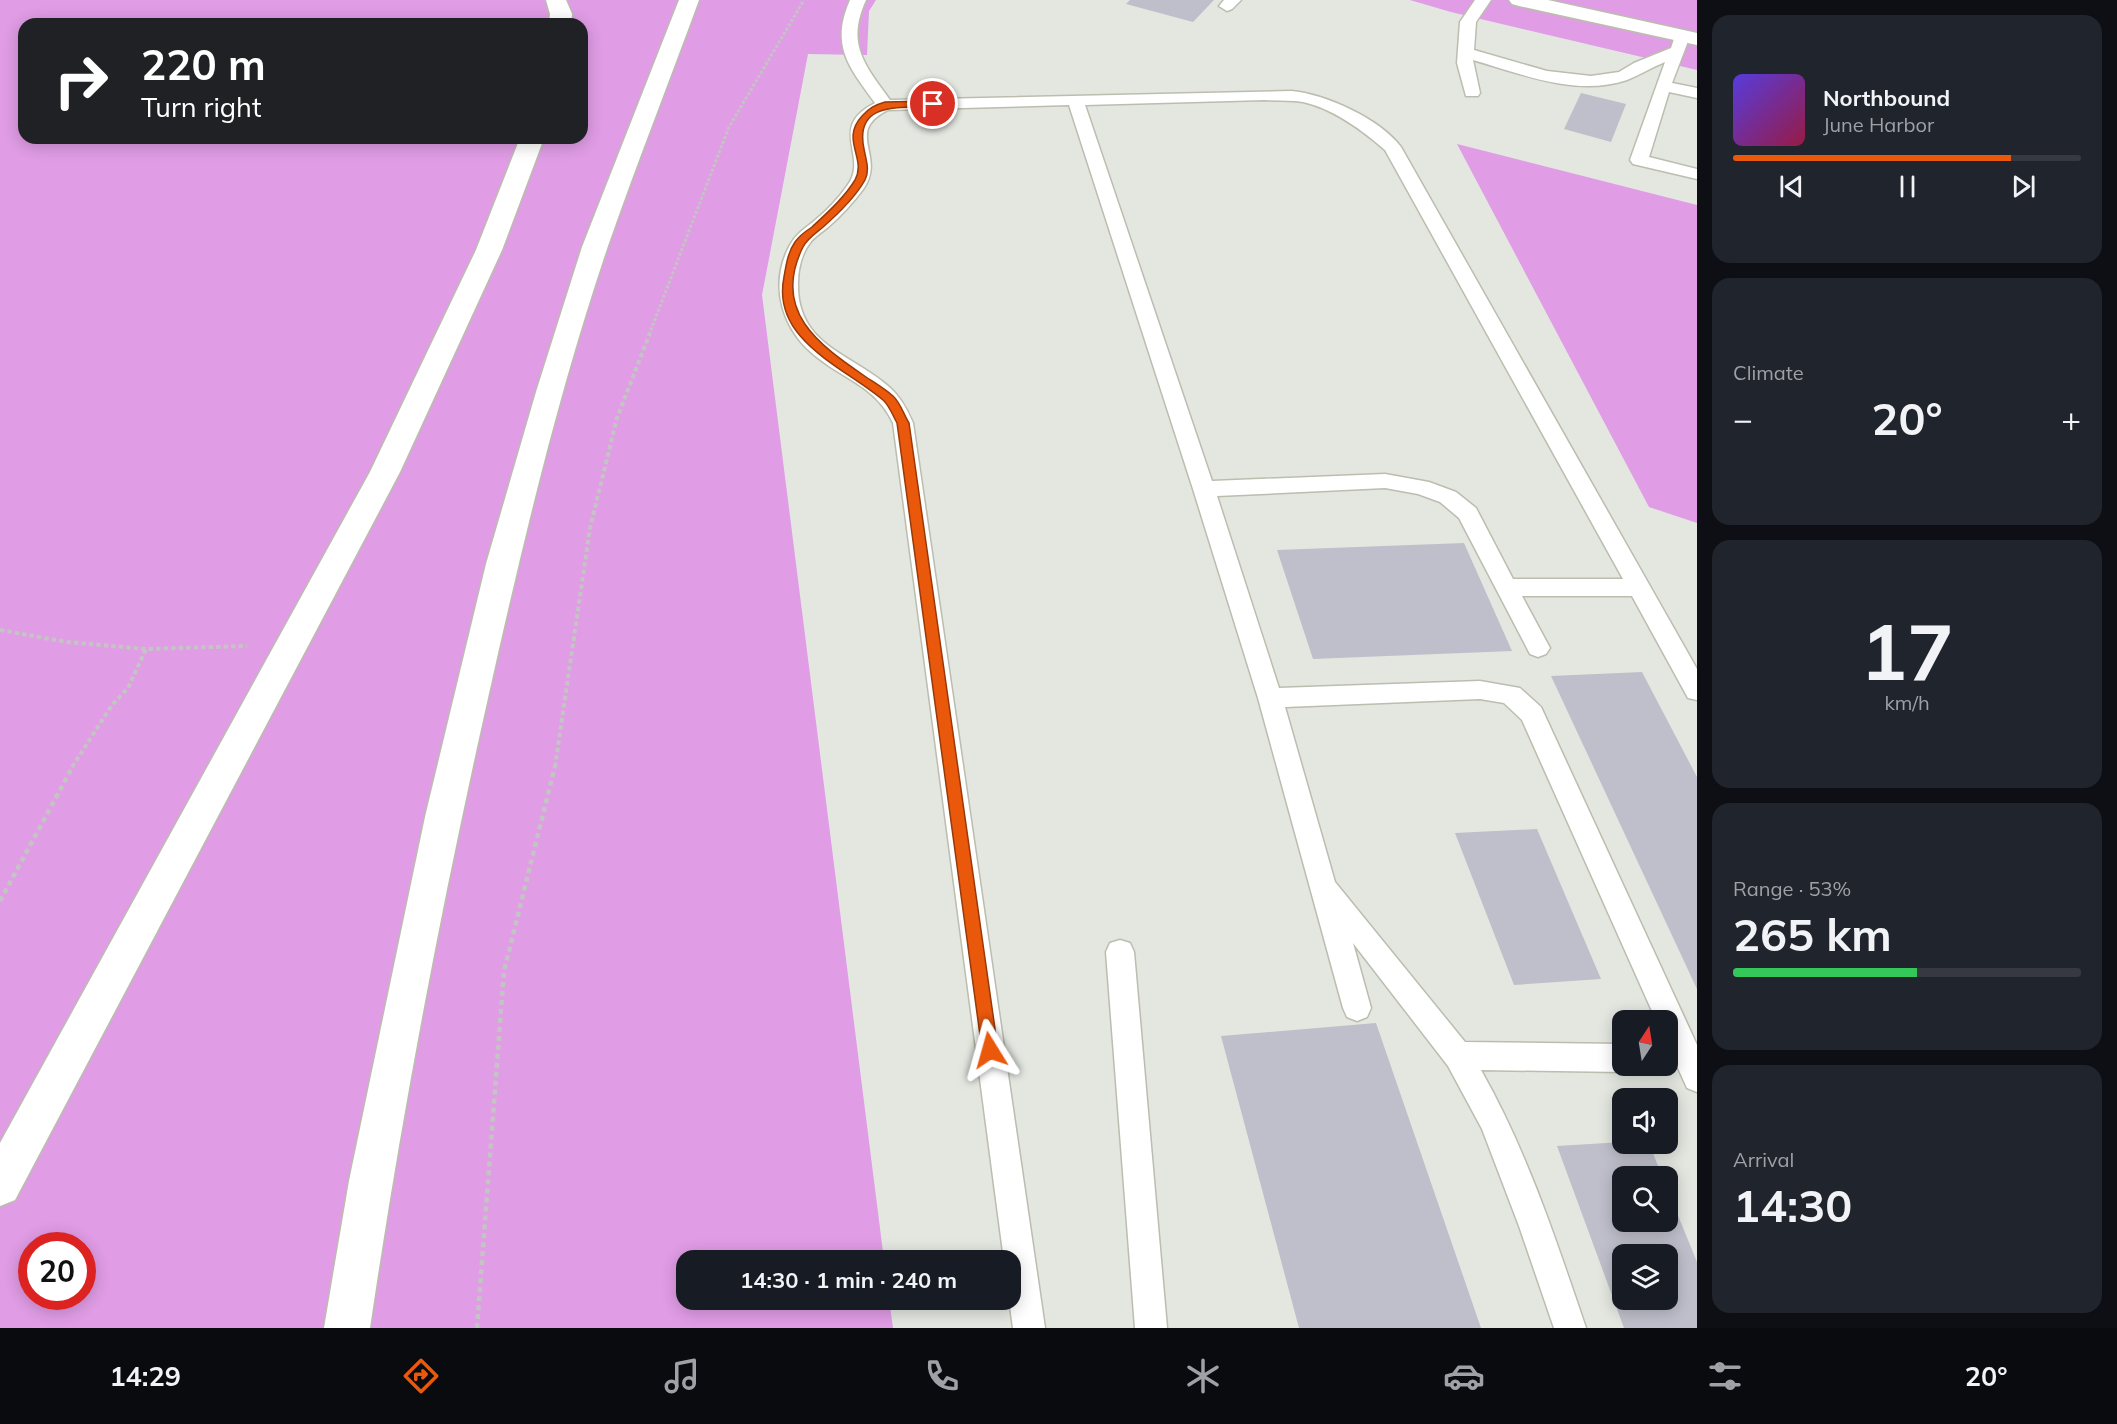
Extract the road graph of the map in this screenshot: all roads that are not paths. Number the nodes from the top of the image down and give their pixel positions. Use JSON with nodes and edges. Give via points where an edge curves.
{"nodes":[{"id":1,"x":556,"y":0,"type":"edge"},
{"id":2,"x":689,"y":0,"type":"edge"},
{"id":3,"x":858,"y":0,"type":"edge"},
{"id":4,"x":1483,"y":0,"type":"edge"},
{"id":5,"x":1519,"y":0,"type":"edge"},
{"id":6,"x":561,"y":18,"type":"edge"},
{"id":7,"x":1686,"y":42,"type":"edge"},
{"id":8,"x":1466,"y":53,"type":"junction"},
{"id":9,"x":1664,"y":86,"type":"junction"},
{"id":10,"x":1472,"y":93,"type":"dead end"},
{"id":11,"x":1697,"y":93,"type":"edge"},
{"id":12,"x":1076,"y":101,"type":"junction"},
{"id":13,"x":885,"y":105,"type":"junction"},
{"id":14,"x":530,"y":144,"type":"edge"},
{"id":15,"x":1697,"y":174,"type":"edge"},
{"id":16,"x":1204,"y":489,"type":"junction"},
{"id":17,"x":1507,"y":587,"type":"junction"},
{"id":18,"x":1640,"y":588,"type":"junction"},
{"id":19,"x":1538,"y":648,"type":"dead end"},
{"id":20,"x":1697,"y":691,"type":"edge"},
{"id":21,"x":1270,"y":698,"type":"junction"},
{"id":22,"x":1319,"y":881,"type":"junction"},
{"id":23,"x":1120,"y":952,"type":"dead end"},
{"id":24,"x":1357,"y":1008,"type":"dead end"},
{"id":25,"x":1458,"y":1056,"type":"junction"},
{"id":26,"x":1612,"y":1058,"type":"edge"},
{"id":27,"x":1685,"y":1065,"type":"edge"},
{"id":28,"x":0,"y":1185,"type":"edge"},
{"id":29,"x":347,"y":1328,"type":"edge"},
{"id":30,"x":1029,"y":1328,"type":"edge"},
{"id":31,"x":1151,"y":1328,"type":"edge"},
{"id":32,"x":1570,"y":1328,"type":"edge"}],
"edges":[{"from":1,"to":6,"type":"main road"},
{"from":2,"to":29,"type":"main road","via":[[595,247],[502,564],[436,853],[370,1181]]},
{"from":3,"to":13,"type":"lane","via":[[846,37],[851,55]]},
{"from":4,"to":8,"type":"lane","via":[[1468,22]]},
{"from":5,"to":7,"type":"main road"},
{"from":7,"to":8,"type":"lane","via":[[1623,76],[1592,81],[1546,76]]},
{"from":7,"to":9,"type":"lane"},
{"from":8,"to":10,"type":"lane"},
{"from":9,"to":11,"type":"lane"},
{"from":9,"to":15,"type":"lane","via":[[1639,160]]},
{"from":12,"to":13,"type":"lane"},
{"from":12,"to":16,"type":"lane"},
{"from":12,"to":18,"type":"lane","via":[[1264,95],[1306,98],[1341,111],[1370,128],[1392,147]]},
{"from":13,"to":30,"type":"lane","via":[[873,110],[856,133],[863,167],[861,179],[837,209],[800,243],[787,288],[791,310],[805,334],[823,352],[890,399],[903,423]]},
{"from":14,"to":28,"type":"main road","via":[[489,250],[385,472]]},
{"from":16,"to":17,"type":"lane","via":[[1385,481],[1420,487],[1448,497],[1468,513]]},
{"from":16,"to":21,"type":"lane"},
{"from":17,"to":18,"type":"lane"},
{"from":17,"to":19,"type":"lane"},
{"from":18,"to":20,"type":"lane"},
{"from":21,"to":22,"type":"lane"},
{"from":21,"to":27,"type":"lane","via":[[1480,690],[1511,695],[1532,714]]},
{"from":22,"to":24,"type":"lane"},
{"from":22,"to":25,"type":"lane"},
{"from":23,"to":31,"type":"lane"},
{"from":25,"to":26,"type":"lane"},
{"from":25,"to":32,"type":"lane","via":[[1494,1122]]}]}
